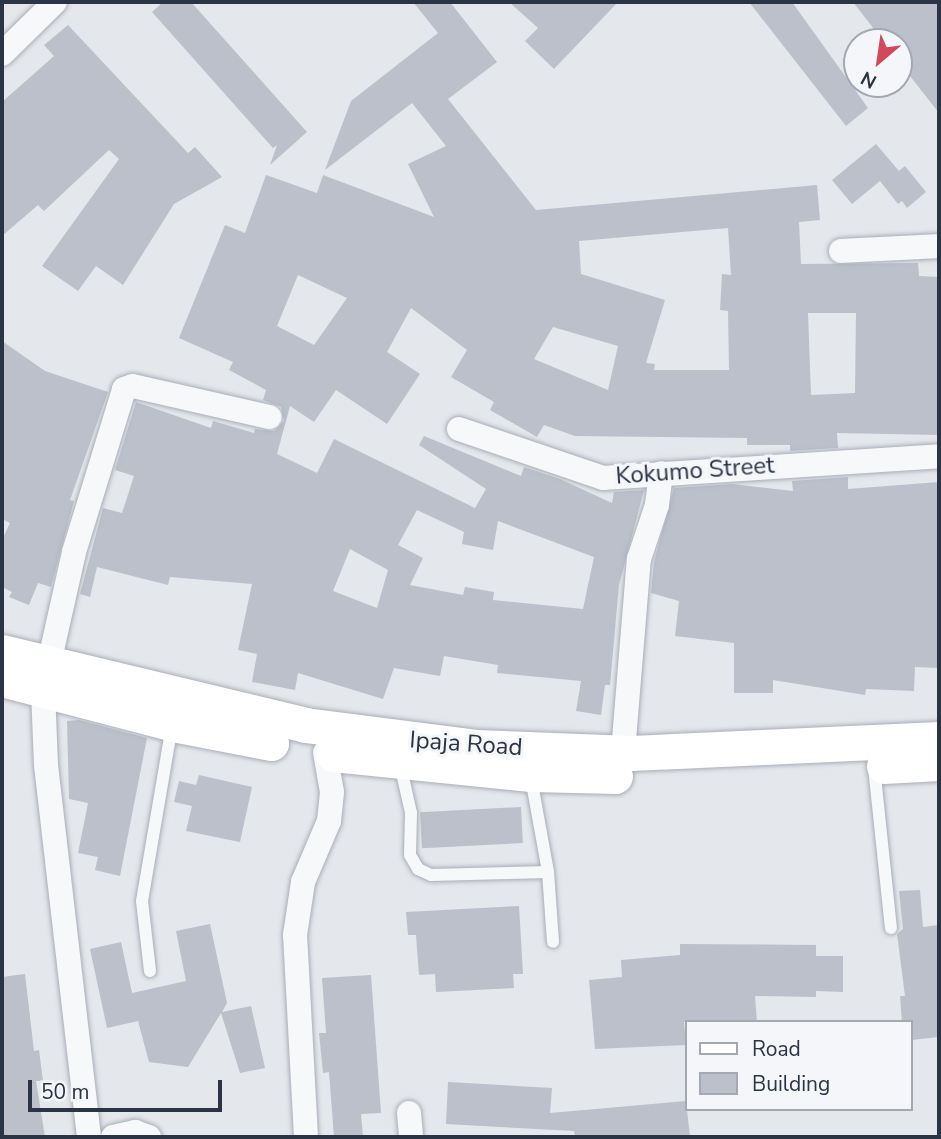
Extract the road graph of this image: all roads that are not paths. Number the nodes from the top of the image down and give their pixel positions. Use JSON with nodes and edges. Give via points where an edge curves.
{"nodes":[{"id":1,"x":55,"y":2,"type":"edge"},
{"id":2,"x":2,"y":54,"type":"edge"},
{"id":3,"x":939,"y":246,"type":"edge"},
{"id":4,"x":841,"y":251,"type":"dead end"},
{"id":5,"x":270,"y":417,"type":"dead end"},
{"id":6,"x":459,"y":429,"type":"dead end"},
{"id":7,"x":939,"y":456,"type":"edge"},
{"id":8,"x":661,"y":473,"type":"junction"},
{"id":9,"x":2,"y":652,"type":"edge"},
{"id":10,"x":46,"y":677,"type":"junction"},
{"id":11,"x":2,"y":679,"type":"edge"},
{"id":12,"x":176,"y":711,"type":"junction"},
{"id":13,"x":939,"y":739,"type":"edge"},
{"id":14,"x":623,"y":752,"type":"junction"},
{"id":15,"x":325,"y":753,"type":"junction"},
{"id":16,"x":876,"y":755,"type":"junction"},
{"id":17,"x":472,"y":758,"type":"junction"},
{"id":18,"x":939,"y":763,"type":"edge"},
{"id":19,"x":400,"y":764,"type":"junction"},
{"id":20,"x":531,"y":774,"type":"junction"},
{"id":21,"x":548,"y":872,"type":"junction"},
{"id":22,"x":891,"y":928,"type":"dead end"},
{"id":23,"x":553,"y":942,"type":"dead end"},
{"id":24,"x":150,"y":971,"type":"dead end"},
{"id":25,"x":409,"y":1113,"type":"dead end"},
{"id":26,"x":89,"y":1137,"type":"edge"},
{"id":27,"x":113,"y":1137,"type":"edge"},
{"id":28,"x":149,"y":1137,"type":"edge"},
{"id":29,"x":306,"y":1137,"type":"edge"},
{"id":30,"x":411,"y":1137,"type":"edge"}],
"edges":[{"from":1,"to":2,"type":"street"},
{"from":3,"to":4,"type":"street"},
{"from":5,"to":10,"type":"street","via":[[134,386],[124,389],[74,552]]},
{"from":6,"to":8,"type":"street","name":"Kokumo Street","via":[[603,478]]},
{"from":7,"to":8,"type":"street","name":"Kokumo Street","via":[[804,462],[729,473]]},
{"from":8,"to":14,"type":"street","via":[[657,505],[639,559]]},
{"from":9,"to":10,"type":"main road","name":"Ipaja Road"},
{"from":10,"to":11,"type":"main road","name":"Ipaja Road"},
{"from":10,"to":12,"type":"main road","name":"Ipaja Road"},
{"from":10,"to":26,"type":"street","via":[[46,765]]},
{"from":12,"to":15,"type":"main road","name":"Ipaja Road"},
{"from":12,"to":17,"type":"main road","name":"Ipaja Road","via":[[367,736]]},
{"from":12,"to":24,"type":"lane","via":[[142,901]]},
{"from":13,"to":16,"type":"main road","name":"Ipaja Road"},
{"from":14,"to":16,"type":"main road","name":"Ipaja Road"},
{"from":14,"to":17,"type":"main road","name":"Ipaja Road"},
{"from":15,"to":19,"type":"main road","name":"Ipaja Road"},
{"from":15,"to":29,"type":"street","via":[[332,792],[329,821],[303,882],[295,935]]},
{"from":16,"to":18,"type":"main road","name":"Ipaja Road"},
{"from":16,"to":20,"type":"main road","name":"Ipaja Road","via":[[626,776]]},
{"from":16,"to":22,"type":"lane"},
{"from":17,"to":19,"type":"main road","name":"Ipaja Road"},
{"from":17,"to":20,"type":"main road","name":"Ipaja Road"},
{"from":19,"to":21,"type":"lane","via":[[411,813],[410,855],[418,869],[431,875]]},
{"from":20,"to":21,"type":"lane"},
{"from":21,"to":23,"type":"lane"},
{"from":25,"to":30,"type":"street"},
{"from":27,"to":28,"type":"street","via":[[135,1132]]}]}
